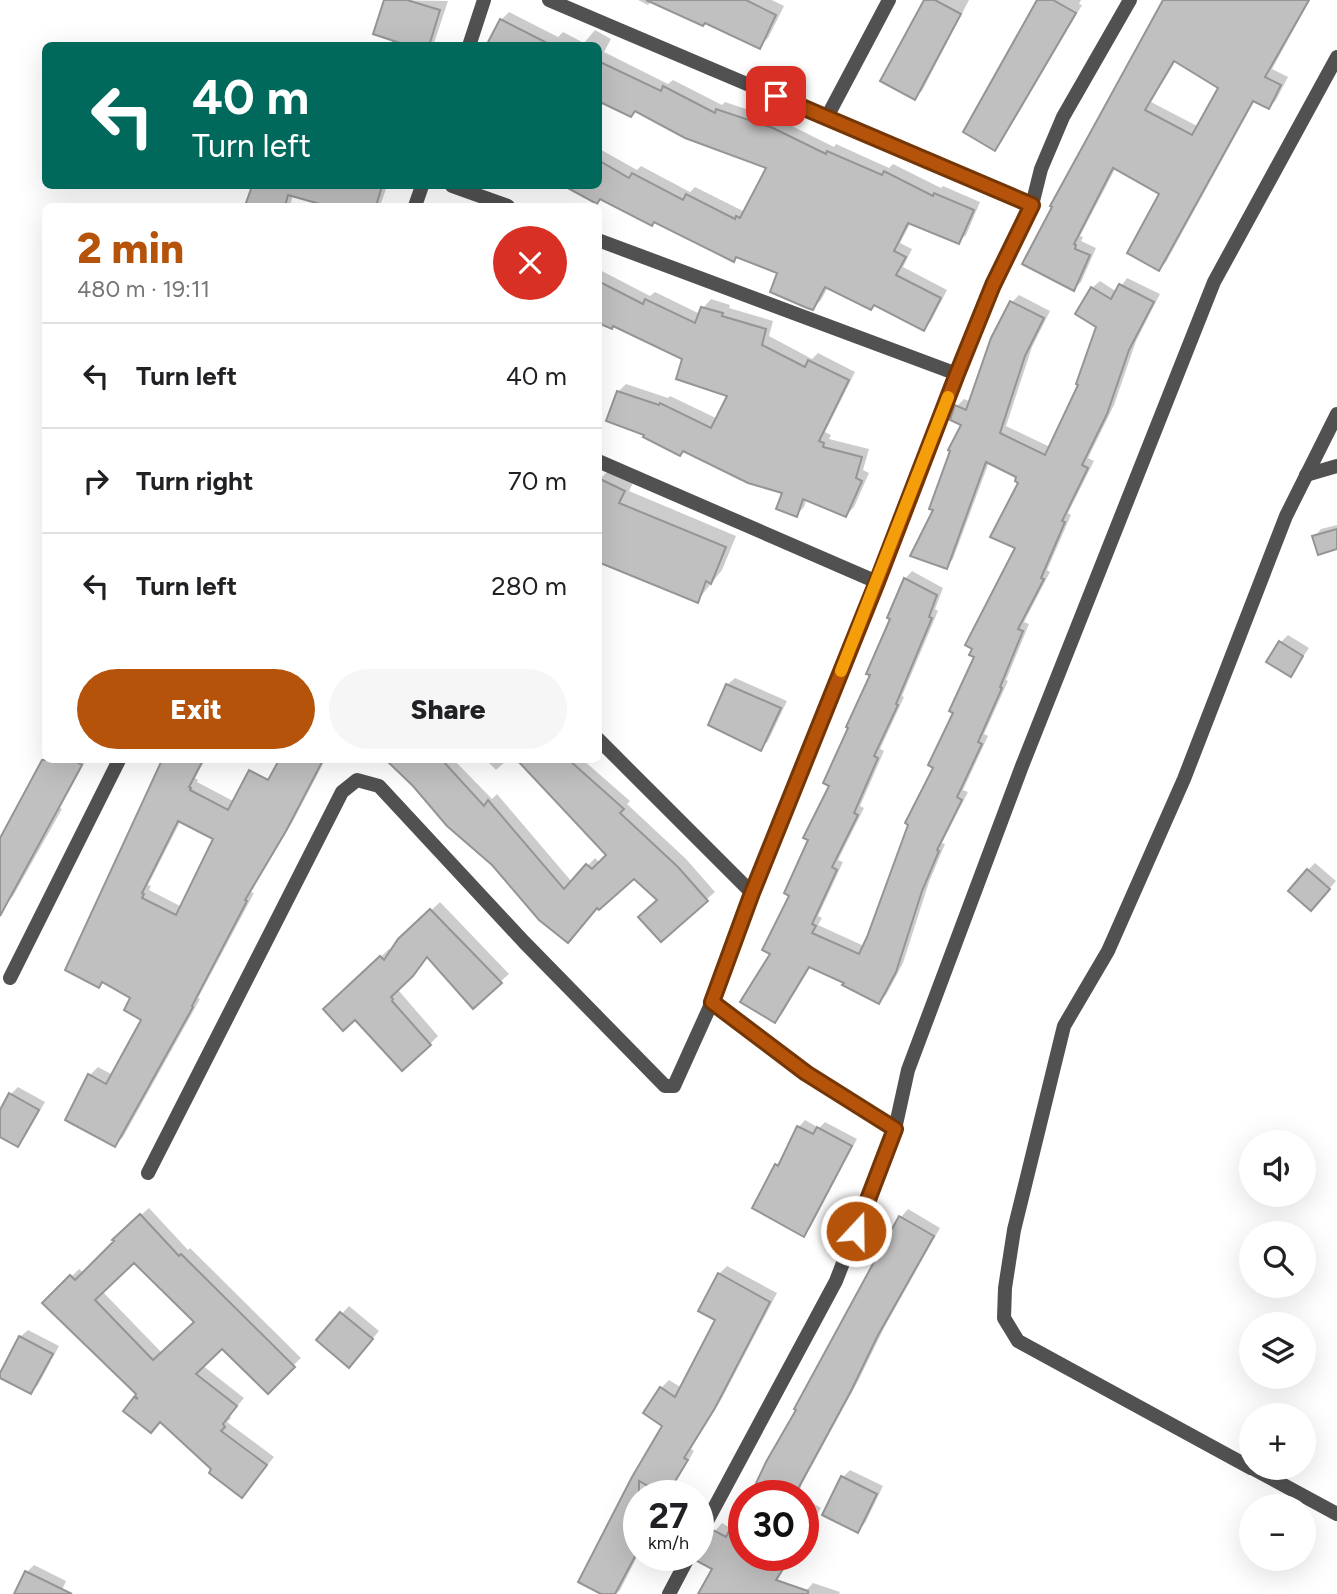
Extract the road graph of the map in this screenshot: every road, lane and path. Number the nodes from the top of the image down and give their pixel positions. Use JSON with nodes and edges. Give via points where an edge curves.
{"nodes":[{"id":1,"x":484,"y":0,"type":"edge"},
{"id":2,"x":549,"y":0,"type":"edge"},
{"id":3,"x":889,"y":0,"type":"edge"},
{"id":4,"x":1130,"y":0,"type":"edge"},
{"id":5,"x":470,"y":42,"type":"edge"},
{"id":6,"x":1337,"y":57,"type":"edge"},
{"id":7,"x":827,"y":117,"type":"junction"},
{"id":8,"x":460,"y":189,"type":"edge"},
{"id":9,"x":500,"y":203,"type":"edge"},
{"id":10,"x":1032,"y":205,"type":"junction"},
{"id":11,"x":602,"y":241,"type":"edge"},
{"id":12,"x":957,"y":374,"type":"junction"},
{"id":13,"x":1337,"y":414,"type":"edge"},
{"id":14,"x":602,"y":463,"type":"edge"},
{"id":15,"x":1337,"y":466,"type":"edge"},
{"id":16,"x":1306,"y":475,"type":"junction"},
{"id":17,"x":877,"y":582,"type":"junction"},
{"id":18,"x":602,"y":743,"type":"edge"},
{"id":19,"x":118,"y":763,"type":"edge"},
{"id":20,"x":752,"y":893,"type":"junction"},
{"id":21,"x":10,"y":978,"type":"dead end"},
{"id":22,"x":712,"y":1002,"type":"junction"},
{"id":23,"x":895,"y":1129,"type":"junction"},
{"id":24,"x":148,"y":1173,"type":"dead end"},
{"id":25,"x":1239,"y":1461,"type":"edge"},
{"id":26,"x":1274,"y":1480,"type":"edge"},
{"id":27,"x":714,"y":1508,"type":"edge"},
{"id":28,"x":1337,"y":1514,"type":"edge"},
{"id":29,"x":681,"y":1571,"type":"edge"},
{"id":30,"x":669,"y":1594,"type":"edge"}],
"edges":[{"from":1,"to":5,"type":"street"},
{"from":2,"to":7,"type":"street"},
{"from":3,"to":7,"type":"street"},
{"from":4,"to":10,"type":"street","via":[[1063,117]]},
{"from":6,"to":23,"type":"street","via":[[1214,282],[1017,778],[908,1070]]},
{"from":7,"to":10,"type":"street"},
{"from":8,"to":9,"type":"street"},
{"from":10,"to":12,"type":"street"},
{"from":11,"to":12,"type":"street"},
{"from":12,"to":17,"type":"street"},
{"from":13,"to":16,"type":"street"},
{"from":14,"to":17,"type":"street"},
{"from":15,"to":16,"type":"street"},
{"from":16,"to":25,"type":"street","via":[[1184,779],[1108,951],[1064,1026],[1014,1230],[1005,1288],[1004,1318],[1018,1341]]},
{"from":17,"to":20,"type":"street"},
{"from":18,"to":20,"type":"street"},
{"from":19,"to":21,"type":"street"},
{"from":20,"to":22,"type":"street"},
{"from":22,"to":23,"type":"street","via":[[806,1073]]},
{"from":22,"to":24,"type":"street","via":[[674,1086],[665,1086],[379,786],[357,780],[342,792]]},
{"from":23,"to":27,"type":"street","via":[[836,1281]]},
{"from":26,"to":28,"type":"street"},
{"from":29,"to":30,"type":"street"}]}
